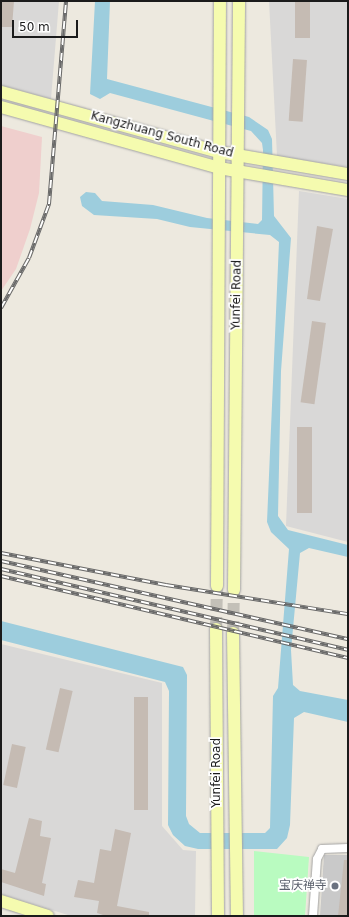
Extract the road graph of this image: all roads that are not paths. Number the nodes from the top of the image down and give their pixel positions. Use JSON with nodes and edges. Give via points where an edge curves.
{"nodes":[{"id":1,"x":220,"y":1,"type":"edge"},
{"id":2,"x":239,"y":1,"type":"edge"},
{"id":3,"x":1,"y":92,"type":"edge"},
{"id":4,"x":1,"y":107,"type":"edge"},
{"id":5,"x":219,"y":152,"type":"junction"},
{"id":6,"x":237,"y":155,"type":"junction"},
{"id":7,"x":219,"y":168,"type":"junction"},
{"id":8,"x":238,"y":172,"type":"junction"},
{"id":9,"x":348,"y":174,"type":"edge"},
{"id":10,"x":348,"y":190,"type":"edge"},
{"id":11,"x":217,"y":586,"type":"tunnel mouth"},
{"id":12,"x":234,"y":590,"type":"tunnel mouth"},
{"id":13,"x":216,"y":629,"type":"tunnel mouth"},
{"id":14,"x":233,"y":632,"type":"tunnel mouth"},
{"id":15,"x":348,"y":848,"type":"edge"},
{"id":16,"x":1,"y":901,"type":"edge"},
{"id":17,"x":48,"y":916,"type":"edge"},
{"id":18,"x":218,"y":916,"type":"edge"},
{"id":19,"x":237,"y":916,"type":"edge"},
{"id":20,"x":313,"y":916,"type":"edge"}],
"edges":[{"from":1,"to":5,"type":"main road","name":"Yunfei Road"},
{"from":2,"to":6,"type":"main road","name":"Yunfei Road"},
{"from":3,"to":5,"type":"main road","name":"Kangzhuang South Road"},
{"from":4,"to":7,"type":"main road","name":"Kangzhuang South Road"},
{"from":5,"to":6,"type":"main road","name":"Kangzhuang South Road"},
{"from":5,"to":7,"type":"main road","name":"Yunfei Road"},
{"from":6,"to":8,"type":"main road","name":"Yunfei Road"},
{"from":6,"to":9,"type":"main road","name":"Kangzhuang South Road"},
{"from":7,"to":8,"type":"main road","name":"Kangzhuang South Road"},
{"from":7,"to":11,"type":"main road","name":"Yunfei Road"},
{"from":8,"to":10,"type":"main road","name":"Kangzhuang South Road"},
{"from":8,"to":12,"type":"main road","name":"Yunfei Road"},
{"from":13,"to":18,"type":"main road","name":"Yunfei Road"},
{"from":14,"to":19,"type":"main road","name":"Yunfei Road"},
{"from":15,"to":20,"type":"street","via":[[322,849],[317,859]]},
{"from":16,"to":17,"type":"main road"}]}
